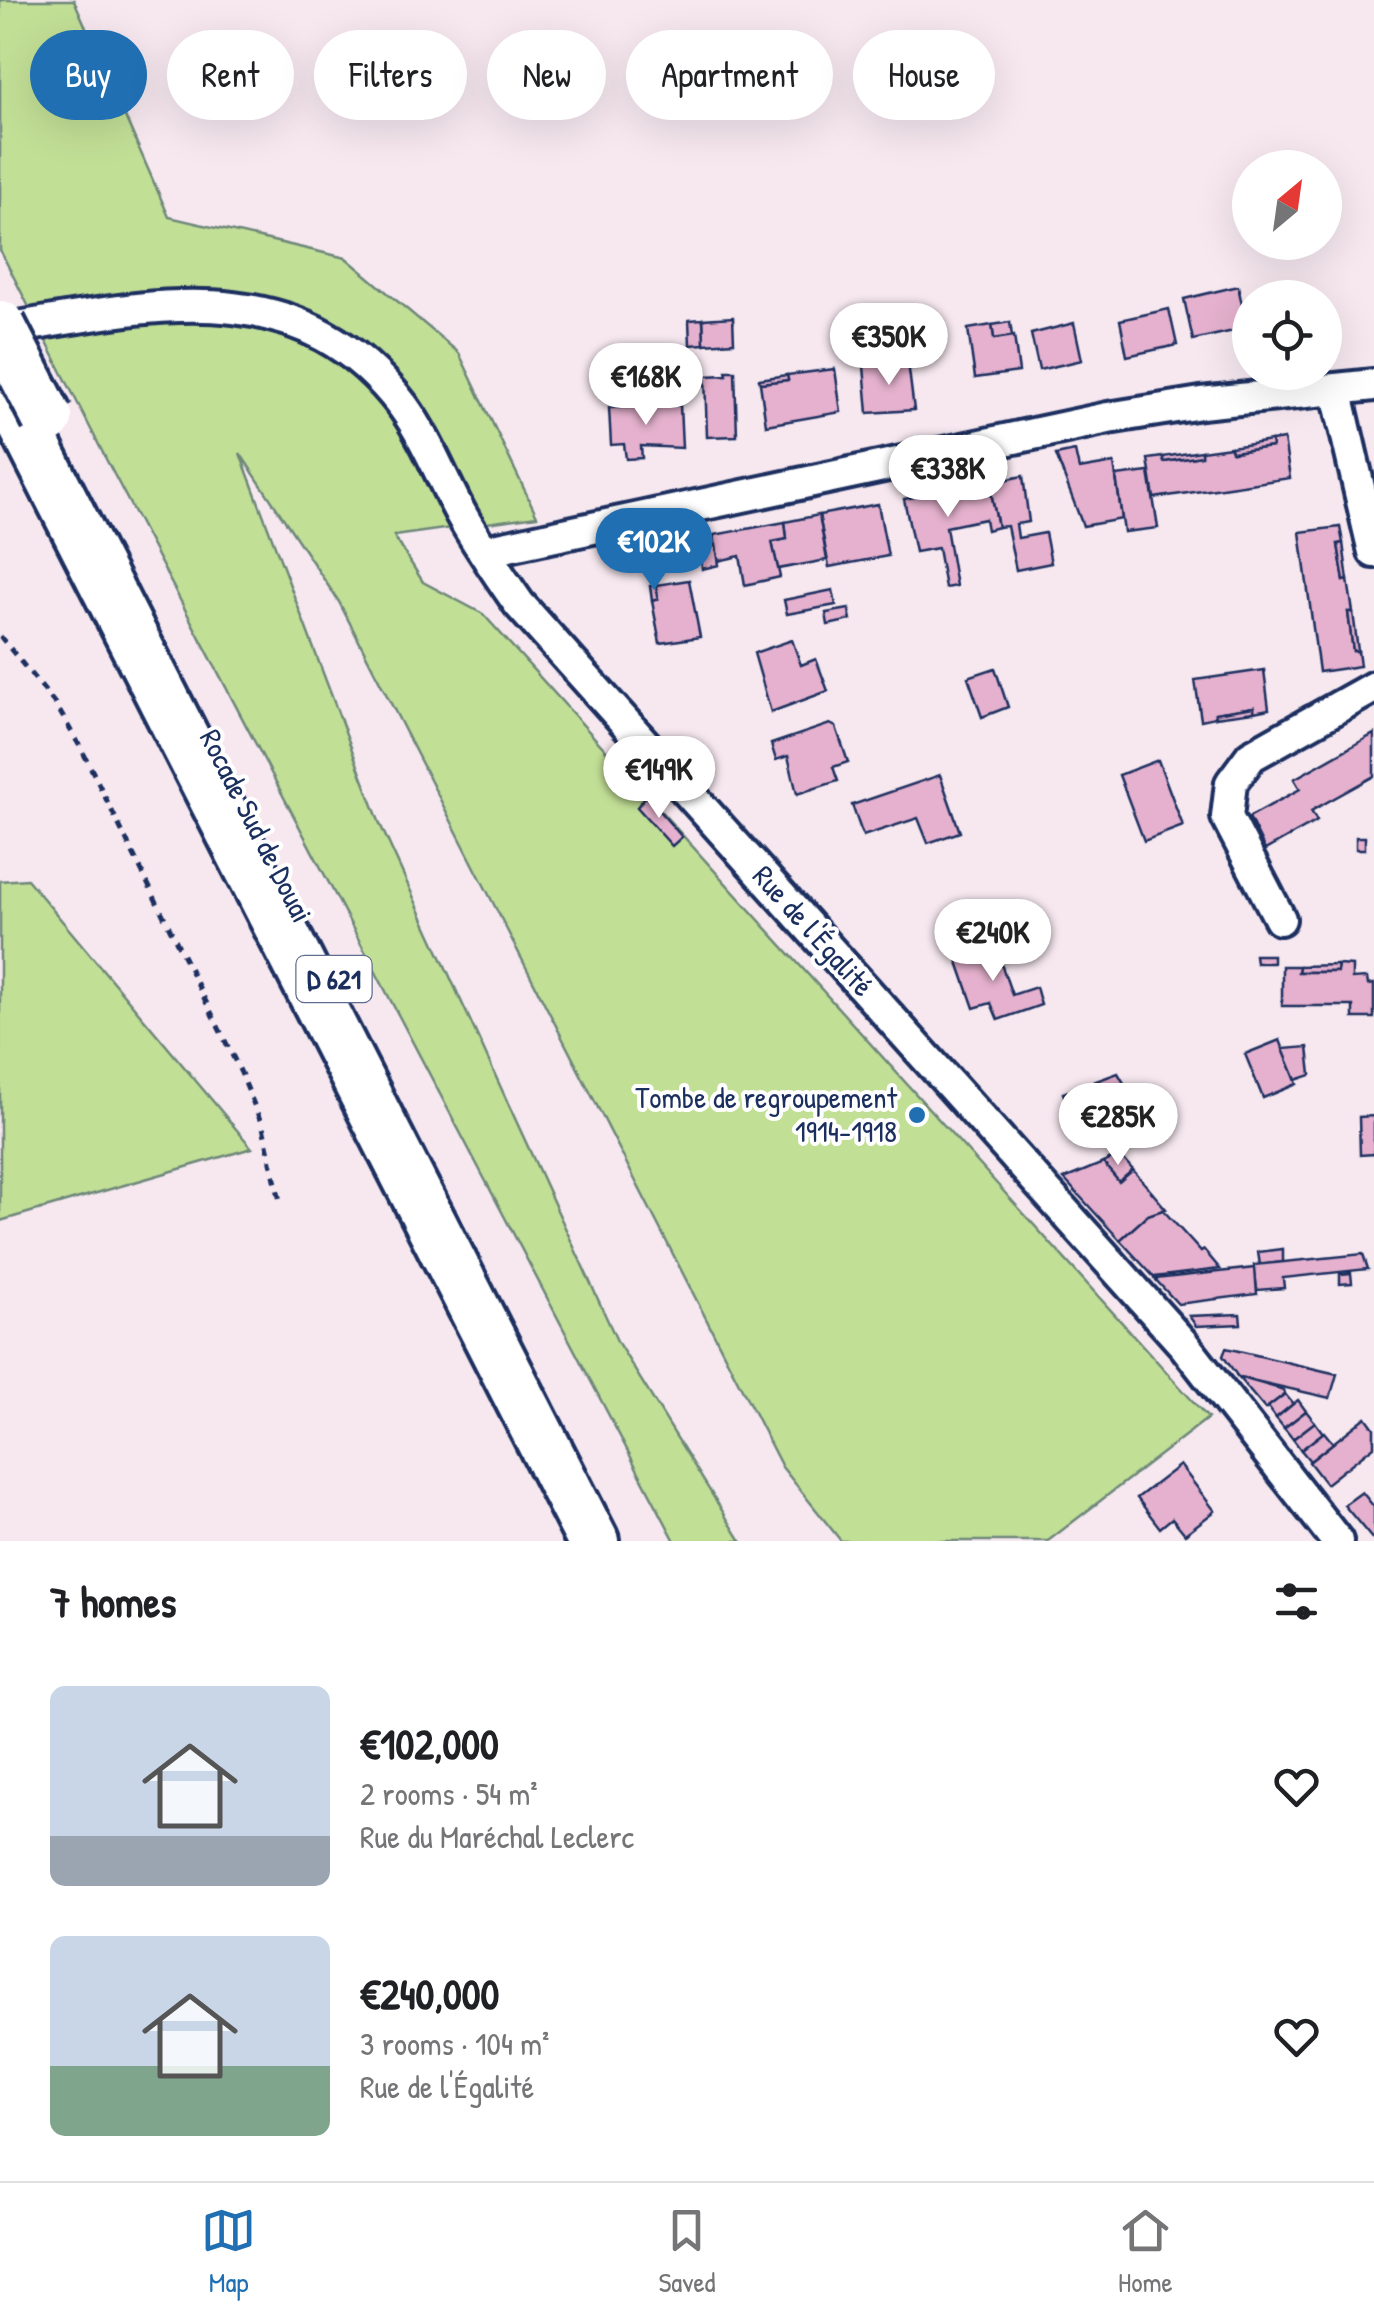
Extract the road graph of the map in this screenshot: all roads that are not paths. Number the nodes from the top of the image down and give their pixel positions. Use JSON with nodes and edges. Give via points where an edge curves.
{"nodes":[{"id":1,"x":0,"y":328,"type":"edge"},
{"id":2,"x":0,"y":378,"type":"edge"},
{"id":3,"x":1374,"y":385,"type":"edge"},
{"id":4,"x":1342,"y":388,"type":"edge"},
{"id":5,"x":1326,"y":390,"type":"edge"},
{"id":6,"x":1336,"y":390,"type":"edge"},
{"id":7,"x":36,"y":422,"type":"junction"},
{"id":8,"x":484,"y":550,"type":"junction"},
{"id":9,"x":1374,"y":552,"type":"edge"},
{"id":10,"x":1374,"y":688,"type":"edge"},
{"id":11,"x":1280,"y":919,"type":"dead end"},
{"id":12,"x":593,"y":1541,"type":"edge"},
{"id":13,"x":621,"y":1541,"type":"edge"},
{"id":14,"x":1337,"y":1541,"type":"edge"}],
"edges":[{"from":1,"to":7,"type":"highway","name":"Rocade Sud de Douai","number":"D 621","bridge":true},
{"from":1,"to":8,"type":"street","name":"Rue de l'Égalité","via":[[216,304],[307,328],[354,358],[402,406]]},
{"from":2,"to":7,"type":"highway","name":"Rocade Sud de Douai","number":"D 621"},
{"from":3,"to":4,"type":"street"},
{"from":5,"to":8,"type":"street","via":[[1108,418]]},
{"from":6,"to":9,"type":"street"},
{"from":7,"to":12,"type":"highway","name":"Rocade Sud de Douai","number":"D 621"},
{"from":7,"to":13,"type":"highway","name":"Rocade Sud de Douai","number":"D 621"},
{"from":8,"to":14,"type":"street","name":"Rue de l'Égalité","via":[[519,604],[1185,1346]]},
{"from":10,"to":11,"type":"street","via":[[1250,756],[1231,783],[1227,817]]}]}
